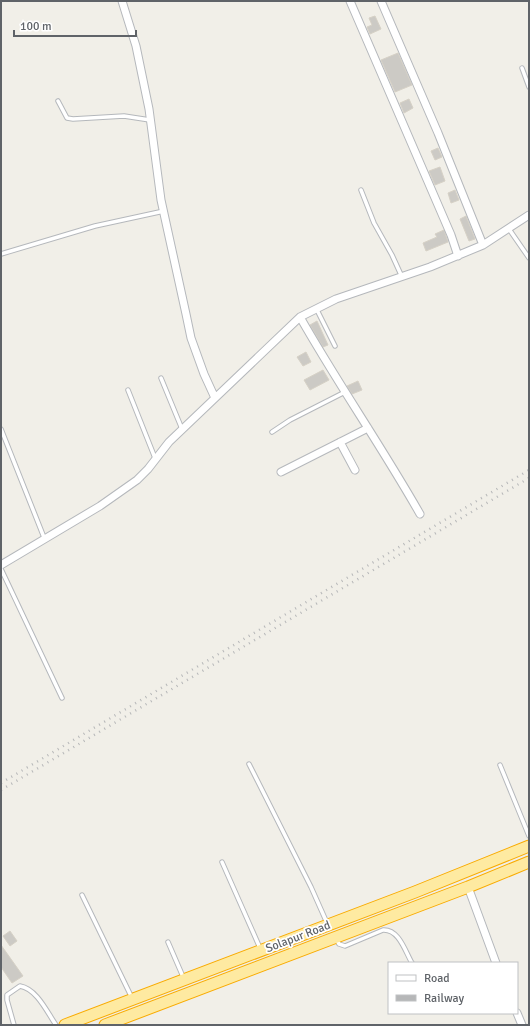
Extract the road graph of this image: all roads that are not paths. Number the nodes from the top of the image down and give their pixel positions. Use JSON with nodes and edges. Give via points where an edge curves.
{"nodes":[{"id":1,"x":122,"y":1,"type":"edge"},
{"id":2,"x":350,"y":1,"type":"edge"},
{"id":3,"x":381,"y":1,"type":"edge"},
{"id":4,"x":522,"y":68,"type":"dead end"},
{"id":5,"x":529,"y":87,"type":"edge"},
{"id":6,"x":58,"y":100,"type":"dead end"},
{"id":7,"x":151,"y":120,"type":"junction"},
{"id":8,"x":361,"y":190,"type":"dead end"},
{"id":9,"x":164,"y":211,"type":"junction"},
{"id":10,"x":529,"y":215,"type":"edge"},
{"id":11,"x":509,"y":228,"type":"junction"},
{"id":12,"x":483,"y":245,"type":"junction"},
{"id":13,"x":1,"y":254,"type":"edge"},
{"id":14,"x":458,"y":256,"type":"junction"},
{"id":15,"x":529,"y":258,"type":"edge"},
{"id":16,"x":402,"y":277,"type":"junction"},
{"id":17,"x":316,"y":308,"type":"junction"},
{"id":18,"x":300,"y":317,"type":"junction"},
{"id":19,"x":335,"y":346,"type":"dead end"},
{"id":20,"x":161,"y":378,"type":"dead end"},
{"id":21,"x":128,"y":390,"type":"dead end"},
{"id":22,"x":346,"y":392,"type":"junction"},
{"id":23,"x":215,"y":398,"type":"junction"},
{"id":24,"x":368,"y":428,"type":"junction"},
{"id":25,"x":1,"y":429,"type":"edge"},
{"id":26,"x":182,"y":429,"type":"junction"},
{"id":27,"x":272,"y":432,"type":"dead end"},
{"id":28,"x":340,"y":442,"type":"junction"},
{"id":29,"x":155,"y":458,"type":"junction"},
{"id":30,"x":355,"y":470,"type":"dead end"},
{"id":31,"x":282,"y":472,"type":"dead end"},
{"id":32,"x":420,"y":514,"type":"dead end"},
{"id":33,"x":45,"y":540,"type":"junction"},
{"id":34,"x":1,"y":565,"type":"edge"},
{"id":35,"x":1,"y":569,"type":"edge"},
{"id":36,"x":62,"y":698,"type":"dead end"},
{"id":37,"x":249,"y":764,"type":"dead end"},
{"id":38,"x":500,"y":765,"type":"dead end"},
{"id":39,"x":529,"y":836,"type":"edge"},
{"id":40,"x":529,"y":846,"type":"edge"},
{"id":41,"x":222,"y":862,"type":"dead end"},
{"id":42,"x":529,"y":862,"type":"edge"},
{"id":43,"x":466,"y":888,"type":"junction"},
{"id":44,"x":82,"y":895,"type":"dead end"},
{"id":45,"x":328,"y":926,"type":"junction"},
{"id":46,"x":336,"y":938,"type":"junction"},
{"id":47,"x":168,"y":942,"type":"dead end"},
{"id":48,"x":261,"y":951,"type":"junction"},
{"id":49,"x":411,"y":962,"type":"edge"},
{"id":50,"x":496,"y":962,"type":"edge"},
{"id":51,"x":185,"y":980,"type":"junction"},
{"id":52,"x":133,"y":1000,"type":"junction"},
{"id":53,"x":517,"y":1014,"type":"edge"},
{"id":54,"x":14,"y":1025,"type":"edge"},
{"id":55,"x":56,"y":1025,"type":"edge"},
{"id":56,"x":65,"y":1025,"type":"edge"},
{"id":57,"x":105,"y":1025,"type":"edge"},
{"id":58,"x":522,"y":1025,"type":"edge"}],
"edges":[{"from":1,"to":7,"type":"street","via":[[136,46]]},
{"from":2,"to":14,"type":"street"},
{"from":3,"to":12,"type":"street"},
{"from":4,"to":5,"type":"lane"},
{"from":6,"to":7,"type":"lane","via":[[67,118],[124,116]]},
{"from":7,"to":9,"type":"street"},
{"from":8,"to":16,"type":"lane","via":[[374,223]]},
{"from":9,"to":13,"type":"lane","via":[[95,226]]},
{"from":9,"to":23,"type":"street","via":[[191,338]]},
{"from":10,"to":11,"type":"street"},
{"from":11,"to":12,"type":"street"},
{"from":11,"to":15,"type":"lane"},
{"from":12,"to":14,"type":"street"},
{"from":14,"to":16,"type":"street"},
{"from":16,"to":17,"type":"street"},
{"from":17,"to":18,"type":"street"},
{"from":17,"to":19,"type":"lane"},
{"from":18,"to":22,"type":"street"},
{"from":18,"to":23,"type":"street"},
{"from":20,"to":26,"type":"lane"},
{"from":21,"to":29,"type":"lane"},
{"from":22,"to":24,"type":"street"},
{"from":22,"to":27,"type":"lane"},
{"from":23,"to":26,"type":"street"},
{"from":24,"to":28,"type":"street"},
{"from":24,"to":32,"type":"street"},
{"from":25,"to":33,"type":"lane"},
{"from":26,"to":29,"type":"street"},
{"from":28,"to":30,"type":"street"},
{"from":28,"to":31,"type":"street"},
{"from":29,"to":33,"type":"street","via":[[137,480]]},
{"from":33,"to":34,"type":"street"},
{"from":35,"to":36,"type":"lane"},
{"from":37,"to":45,"type":"lane"},
{"from":38,"to":39,"type":"lane"},
{"from":40,"to":45,"type":"highway","name":"Solapur Road"},
{"from":41,"to":48,"type":"lane"},
{"from":42,"to":43,"type":"highway","name":"Solapur Road"},
{"from":43,"to":46,"type":"highway","name":"Solapur Road"},
{"from":43,"to":50,"type":"street"},
{"from":44,"to":52,"type":"lane"},
{"from":45,"to":48,"type":"highway","name":"Solapur Road"},
{"from":46,"to":49,"type":"lane","via":[[339,944],[345,946],[388,930],[398,937]]},
{"from":46,"to":57,"type":"highway","name":"Solapur Road"},
{"from":47,"to":51,"type":"lane"},
{"from":48,"to":51,"type":"highway","name":"Solapur Road"},
{"from":51,"to":52,"type":"highway","name":"Solapur Road"},
{"from":52,"to":56,"type":"highway","name":"Solapur Road"},
{"from":53,"to":58,"type":"street"},
{"from":54,"to":55,"type":"lane","via":[[7,995],[20,986],[27,987],[39,999]]}]}
